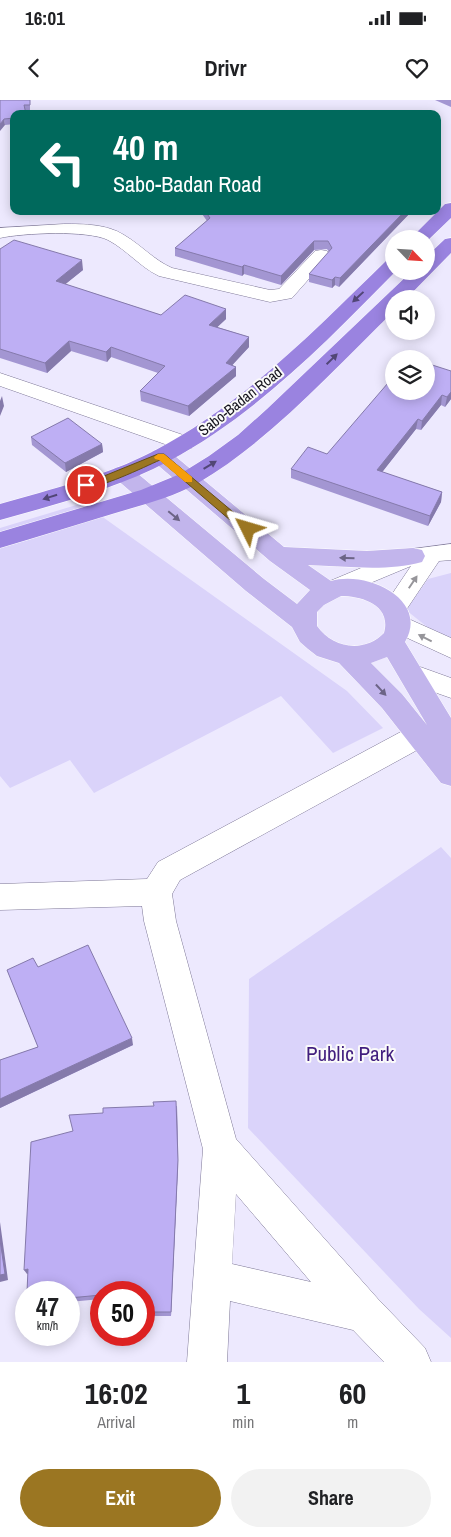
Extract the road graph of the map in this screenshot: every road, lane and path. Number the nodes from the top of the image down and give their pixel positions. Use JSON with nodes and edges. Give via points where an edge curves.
{"nodes":[{"id":1,"x":451,"y":208,"type":"edge"},
{"id":2,"x":428,"y":230,"type":"edge"},
{"id":3,"x":0,"y":233,"type":"edge"},
{"id":4,"x":451,"y":243,"type":"edge"},
{"id":5,"x":322,"y":254,"type":"edge"},
{"id":6,"x":435,"y":259,"type":"edge"},
{"id":7,"x":385,"y":272,"type":"edge"},
{"id":8,"x":414,"y":280,"type":"edge"},
{"id":9,"x":403,"y":290,"type":"edge"},
{"id":10,"x":385,"y":308,"type":"edge"},
{"id":11,"x":0,"y":379,"type":"edge"},
{"id":12,"x":184,"y":443,"type":"junction"},
{"id":13,"x":161,"y":456,"type":"junction"},
{"id":14,"x":123,"y":473,"type":"junction"},
{"id":15,"x":188,"y":479,"type":"junction"},
{"id":16,"x":149,"y":495,"type":"junction"},
{"id":17,"x":0,"y":512,"type":"edge"},
{"id":18,"x":0,"y":540,"type":"edge"},
{"id":19,"x":432,"y":554,"type":"edge"},
{"id":20,"x":278,"y":555,"type":"junction"},
{"id":21,"x":333,"y":589,"type":"junction"},
{"id":22,"x":303,"y":622,"type":"junction"},
{"id":23,"x":395,"y":625,"type":"junction"},
{"id":24,"x":451,"y":649,"type":"edge"},
{"id":25,"x":347,"y":655,"type":"junction"},
{"id":26,"x":412,"y":674,"type":"junction"},
{"id":27,"x":451,"y":688,"type":"edge"},
{"id":28,"x":420,"y":735,"type":"junction"},
{"id":29,"x":451,"y":743,"type":"edge"},
{"id":30,"x":451,"y":775,"type":"edge"},
{"id":31,"x":156,"y":892,"type":"junction"},
{"id":32,"x":0,"y":896,"type":"edge"},
{"id":33,"x":221,"y":1150,"type":"junction"},
{"id":34,"x":212,"y":1278,"type":"junction"},
{"id":35,"x":364,"y":1313,"type":"junction"},
{"id":36,"x":207,"y":1362,"type":"edge"},
{"id":37,"x":411,"y":1362,"type":"edge"}],
"edges":[{"from":1,"to":2,"type":"highway"},
{"from":3,"to":5,"type":"street","via":[[102,232],[115,237],[150,266],[270,296],[285,294]]},
{"from":4,"to":6,"type":"highway"},
{"from":7,"to":12,"type":"highway","name":"Sabo-Badan Road","one_way":true,"via":[[276,374],[219,421]]},
{"from":8,"to":9,"type":"highway","name":"Sabo-Badan Road"},
{"from":15,"to":10,"type":"highway","name":"Sabo-Badan Road","one_way":true,"via":[[246,440]]},
{"from":11,"to":12,"type":"street"},
{"from":12,"to":13,"type":"highway","name":"Sabo-Badan Road"},
{"from":13,"to":14,"type":"highway","name":"Sabo-Badan Road"},
{"from":13,"to":15,"type":"main road"},
{"from":14,"to":16,"type":"main road"},
{"from":14,"to":17,"type":"highway","name":"Sabo-Badan Road","one_way":true},
{"from":15,"to":16,"type":"highway","name":"Sabo-Badan Road"},
{"from":15,"to":20,"type":"main road"},
{"from":16,"to":18,"type":"highway","name":"Sabo-Badan Road"},
{"from":16,"to":22,"type":"main road","one_way":true},
{"from":19,"to":20,"type":"main road","one_way":true,"via":[[367,559]]},
{"from":19,"to":21,"type":"street"},
{"from":23,"to":19,"type":"street","one_way":true},
{"from":20,"to":21,"type":"main road"},
{"from":21,"to":22,"type":"main road","via":[[308,603]]},
{"from":21,"to":23,"type":"main road","via":[[365,589],[383,597]]},
{"from":22,"to":25,"type":"main road","via":[[306,631],[322,647]]},
{"from":24,"to":23,"type":"street","one_way":true},
{"from":23,"to":25,"type":"main road","via":[[379,650],[364,655]]},
{"from":23,"to":26,"type":"main road"},
{"from":25,"to":28,"type":"main road","one_way":true},
{"from":26,"to":27,"type":"street"},
{"from":26,"to":29,"type":"main road"},
{"from":28,"to":30,"type":"main road"},
{"from":28,"to":31,"type":"street","via":[[169,871]]},
{"from":31,"to":32,"type":"street"},
{"from":31,"to":33,"type":"street","via":[[160,921]]},
{"from":33,"to":34,"type":"street"},
{"from":33,"to":35,"type":"street"},
{"from":34,"to":35,"type":"street"},
{"from":34,"to":36,"type":"street"},
{"from":35,"to":37,"type":"street"}]}
